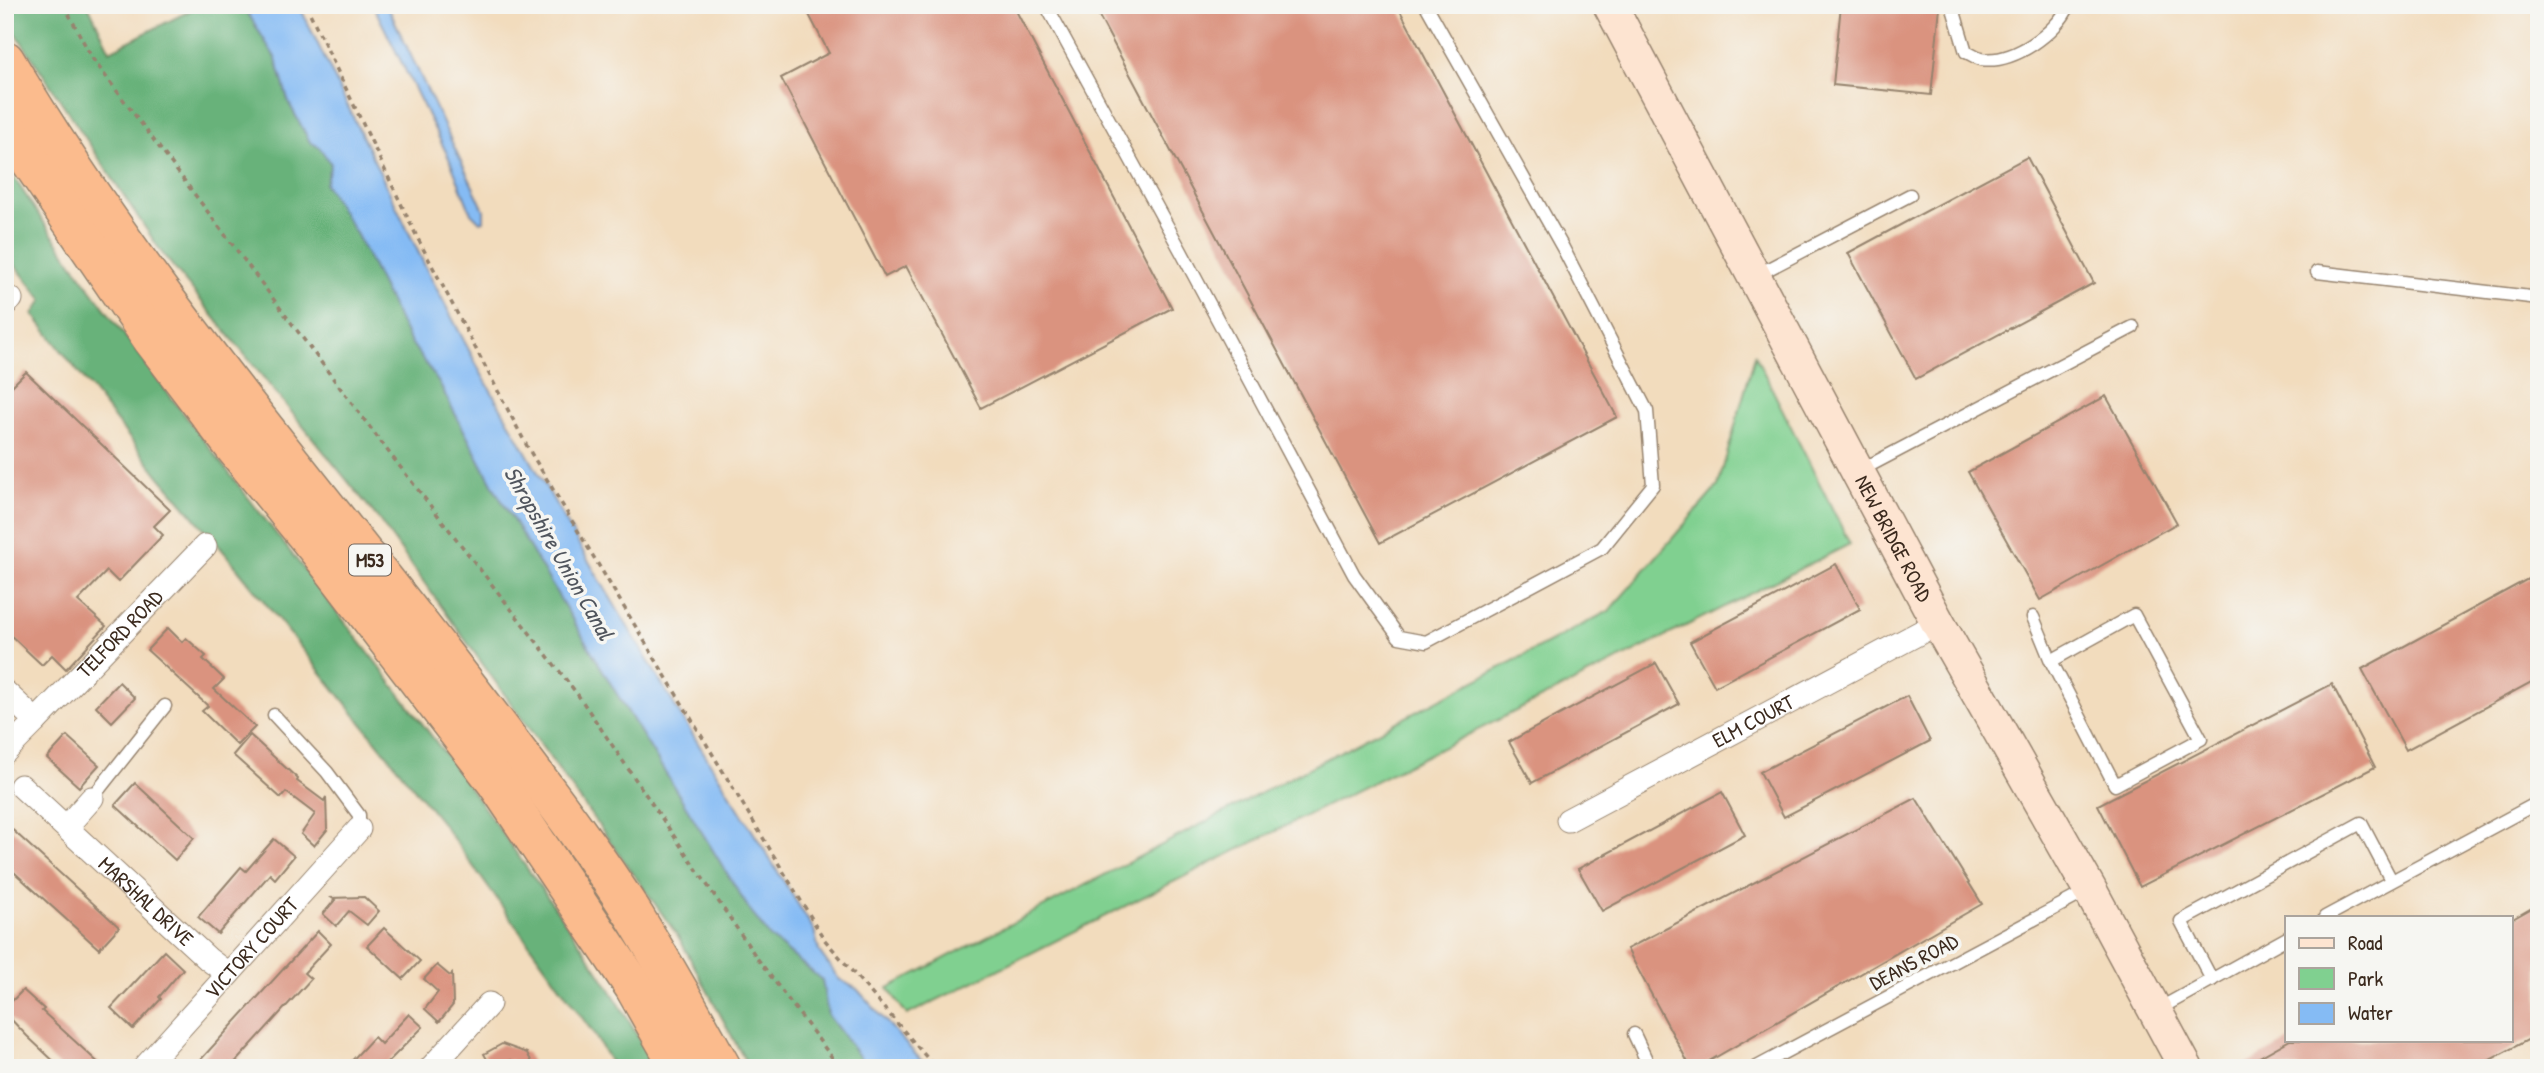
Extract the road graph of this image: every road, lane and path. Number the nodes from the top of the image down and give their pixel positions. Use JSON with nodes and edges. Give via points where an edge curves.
{"nodes":[{"id":1,"x":64,"y":5,"type":"edge"},
{"id":2,"x":306,"y":5,"type":"edge"},
{"id":3,"x":1046,"y":5,"type":"edge"},
{"id":4,"x":1426,"y":5,"type":"edge"},
{"id":5,"x":1610,"y":5,"type":"edge"},
{"id":6,"x":1952,"y":5,"type":"edge"},
{"id":7,"x":2068,"y":5,"type":"edge"},
{"id":8,"x":5,"y":60,"type":"edge"},
{"id":9,"x":5,"y":124,"type":"edge"},
{"id":10,"x":1910,"y":195,"type":"dead end"},
{"id":11,"x":2317,"y":271,"type":"dead end"},
{"id":12,"x":1755,"y":276,"type":"junction"},
{"id":13,"x":2539,"y":298,"type":"edge"},
{"id":14,"x":2133,"y":327,"type":"dead end"},
{"id":15,"x":1858,"y":471,"type":"junction"},
{"id":16,"x":205,"y":546,"type":"dead end"},
{"id":17,"x":2033,"y":617,"type":"dead end"},
{"id":18,"x":1938,"y":623,"type":"junction"},
{"id":19,"x":2051,"y":661,"type":"junction"},
{"id":20,"x":5,"y":692,"type":"edge"},
{"id":21,"x":164,"y":706,"type":"dead end"},
{"id":22,"x":274,"y":715,"type":"dead end"},
{"id":23,"x":36,"y":721,"type":"junction"},
{"id":24,"x":5,"y":752,"type":"edge"},
{"id":25,"x":21,"y":786,"type":"dead end"},
{"id":26,"x":92,"y":798,"type":"joint"},
{"id":27,"x":2539,"y":802,"type":"edge"},
{"id":28,"x":1568,"y":820,"type":"dead end"},
{"id":29,"x":66,"y":827,"type":"junction"},
{"id":30,"x":359,"y":828,"type":"joint"},
{"id":31,"x":2391,"y":880,"type":"junction"},
{"id":32,"x":2090,"y":890,"type":"junction"},
{"id":33,"x":2327,"y":916,"type":"edge"},
{"id":34,"x":2285,"y":939,"type":"edge"},
{"id":35,"x":228,"y":974,"type":"junction"},
{"id":36,"x":2212,"y":980,"type":"junction"},
{"id":37,"x":489,"y":1004,"type":"dead end"},
{"id":38,"x":2155,"y":1012,"type":"junction"},
{"id":39,"x":1634,"y":1034,"type":"dead end"},
{"id":40,"x":144,"y":1068,"type":"edge"},
{"id":41,"x":431,"y":1068,"type":"edge"},
{"id":42,"x":680,"y":1068,"type":"edge"},
{"id":43,"x":722,"y":1068,"type":"edge"},
{"id":44,"x":840,"y":1068,"type":"edge"},
{"id":45,"x":936,"y":1068,"type":"edge"},
{"id":46,"x":1650,"y":1068,"type":"edge"},
{"id":47,"x":1755,"y":1068,"type":"edge"},
{"id":48,"x":2186,"y":1068,"type":"edge"}],
"edges":[{"from":1,"to":44,"type":"path","via":[[92,58],[578,695],[757,958]]},
{"from":2,"to":45,"type":"path","via":[[417,237],[528,449],[824,939]]},
{"from":3,"to":4,"type":"lane","via":[[1354,575],[1399,636],[1426,642],[1602,548],[1653,485],[1647,411],[1563,248]]},
{"from":5,"to":12,"type":"street","name":"NEW BRIDGE ROAD"},
{"from":6,"to":7,"type":"lane","via":[[1966,52],[1979,59],[1994,59],[2025,49],[2049,33]]},
{"from":8,"to":43,"type":"highway","number":"M53","via":[[192,338],[455,669],[591,853],[634,916]]},
{"from":9,"to":42,"type":"highway","number":"M53","via":[[152,339],[496,782],[634,986]]},
{"from":10,"to":12,"type":"lane"},
{"from":11,"to":13,"type":"lane"},
{"from":12,"to":15,"type":"street","name":"NEW BRIDGE ROAD"},
{"from":14,"to":15,"type":"lane"},
{"from":15,"to":18,"type":"street","name":"NEW BRIDGE ROAD"},
{"from":16,"to":23,"type":"street","name":"TELFORD ROAD"},
{"from":17,"to":19,"type":"lane"},
{"from":18,"to":28,"type":"street","name":"ELM COURT"},
{"from":18,"to":32,"type":"street","name":"NEW BRIDGE ROAD"},
{"from":19,"to":19,"type":"lane","via":[[2134,615],[2201,740],[2116,785]]},
{"from":20,"to":23,"type":"street"},
{"from":21,"to":26,"type":"lane"},
{"from":22,"to":30,"type":"lane","via":[[327,772],[359,815]]},
{"from":23,"to":24,"type":"street","name":"TELFORD ROAD"},
{"from":25,"to":29,"type":"street","name":"MARSHAL DRIVE"},
{"from":26,"to":29,"type":"street"},
{"from":27,"to":31,"type":"lane"},
{"from":29,"to":35,"type":"street","name":"MARSHAL DRIVE"},
{"from":30,"to":35,"type":"street","name":"VICTORY COURT"},
{"from":31,"to":33,"type":"lane"},
{"from":31,"to":36,"type":"lane","via":[[2361,823],[2181,921]]},
{"from":32,"to":38,"type":"street","name":"NEW BRIDGE ROAD"},
{"from":32,"to":47,"type":"lane","name":"DEANS ROAD"},
{"from":34,"to":36,"type":"lane"},
{"from":35,"to":40,"type":"street","name":"VICTORY COURT"},
{"from":36,"to":38,"type":"lane"},
{"from":37,"to":41,"type":"street"},
{"from":38,"to":48,"type":"street","name":"NEW BRIDGE ROAD"},
{"from":39,"to":46,"type":"lane"}]}
